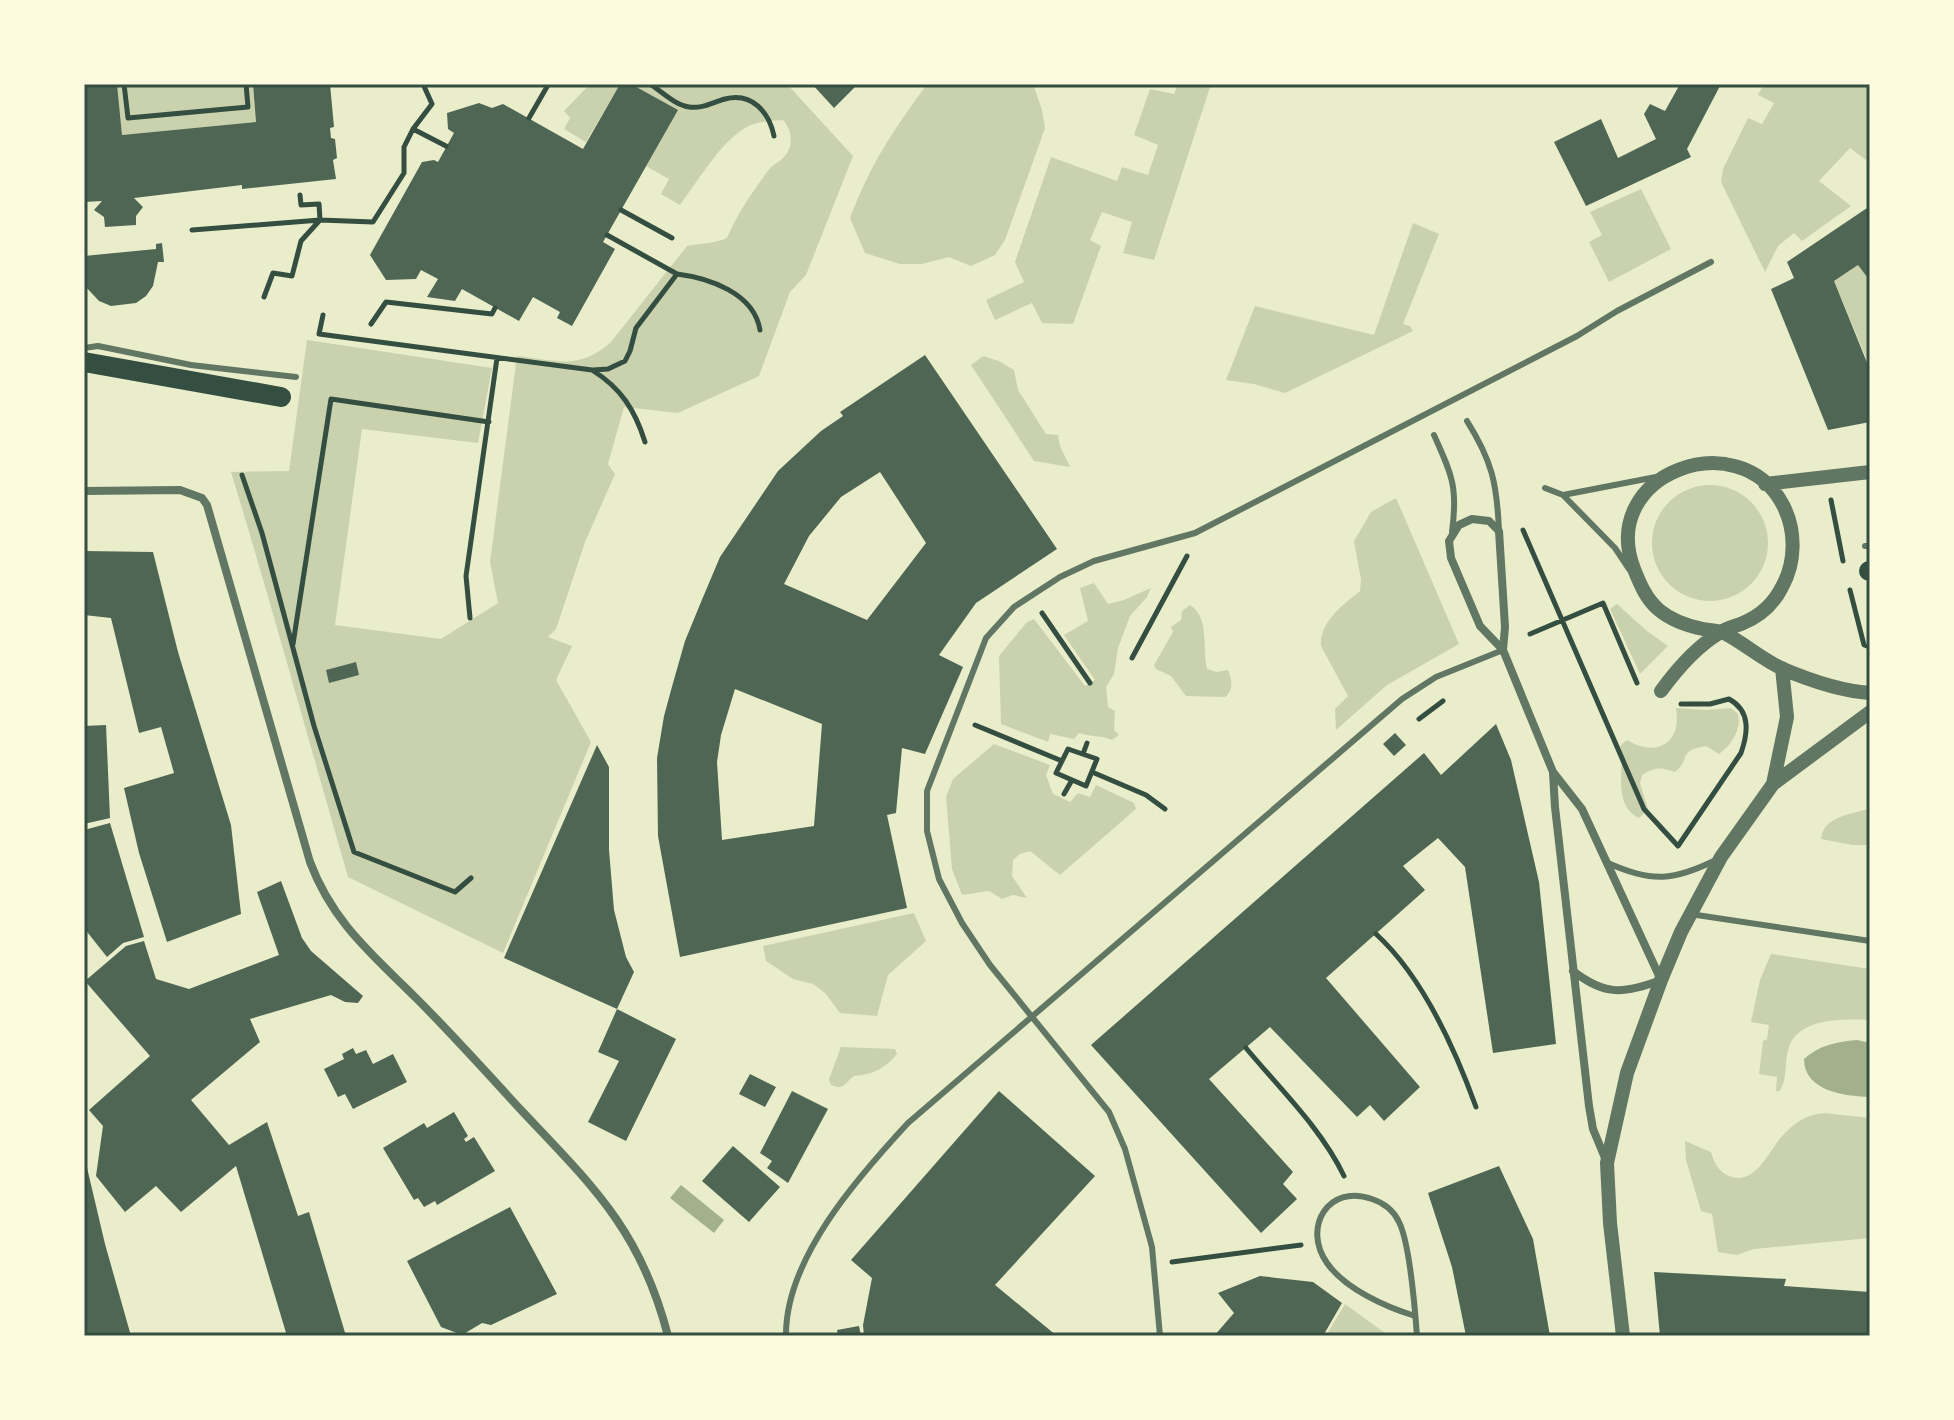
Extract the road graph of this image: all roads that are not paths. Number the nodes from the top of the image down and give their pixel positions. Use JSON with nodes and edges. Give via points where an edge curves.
{"nodes":[{"id":1,"x":1711,"y":262,"type":"dead end"},
{"id":2,"x":84,"y":348,"type":"edge"},
{"id":3,"x":84,"y":362,"type":"edge"},
{"id":4,"x":296,"y":377,"type":"dead end"},
{"id":5,"x":281,"y":397,"type":"dead end"},
{"id":6,"x":1467,"y":421,"type":"dead end"},
{"id":7,"x":1434,"y":435,"type":"dead end"},
{"id":8,"x":1870,"y":472,"type":"edge"},
{"id":9,"x":1663,"y":476,"type":"junction"},
{"id":10,"x":1765,"y":484,"type":"junction"},
{"id":11,"x":1545,"y":488,"type":"dead end"},
{"id":12,"x":84,"y":491,"type":"edge"},
{"id":13,"x":1563,"y":495,"type":"junction"},
{"id":14,"x":1499,"y":531,"type":"junction"},
{"id":15,"x":1452,"y":534,"type":"junction"},
{"id":16,"x":1640,"y":585,"type":"junction"},
{"id":17,"x":1722,"y":631,"type":"junction"},
{"id":18,"x":1503,"y":650,"type":"junction"},
{"id":19,"x":1782,"y":668,"type":"junction"},
{"id":20,"x":1661,"y":691,"type":"dead end"},
{"id":21,"x":1870,"y":693,"type":"edge"},
{"id":22,"x":1870,"y":712,"type":"edge"},
{"id":23,"x":1553,"y":772,"type":"junction"},
{"id":24,"x":1773,"y":784,"type":"junction"},
{"id":25,"x":1721,"y":857,"type":"junction"},
{"id":26,"x":1608,"y":863,"type":"junction"},
{"id":27,"x":1690,"y":914,"type":"junction"},
{"id":28,"x":1870,"y":941,"type":"edge"},
{"id":29,"x":1573,"y":971,"type":"junction"},
{"id":30,"x":1661,"y":980,"type":"junction"},
{"id":31,"x":1607,"y":1163,"type":"junction"},
{"id":32,"x":1415,"y":1316,"type":"junction"},
{"id":33,"x":668,"y":1336,"type":"edge"},
{"id":34,"x":786,"y":1336,"type":"edge"},
{"id":35,"x":1160,"y":1336,"type":"edge"},
{"id":36,"x":1417,"y":1336,"type":"edge"},
{"id":37,"x":1623,"y":1336,"type":"edge"}],
"edges":[{"from":1,"to":35,"type":"lane","via":[[1195,533],[1094,561],[1030,595],[986,638],[927,791],[927,831],[939,879],[962,923],[1109,1112],[1125,1149],[1152,1247]]},
{"from":2,"to":4,"type":"lane"},
{"from":3,"to":5,"type":"main road"},
{"from":6,"to":14,"type":"lane","via":[[1493,471]]},
{"from":7,"to":15,"type":"lane","via":[[1453,478]]},
{"from":8,"to":10,"type":"street"},
{"from":9,"to":10,"type":"street","via":[[1695,464],[1725,464]]},
{"from":9,"to":13,"type":"lane"},
{"from":9,"to":16,"type":"street","via":[[1645,493],[1631,526],[1632,564]]},
{"from":10,"to":17,"type":"street","via":[[1780,499],[1792,530],[1789,571],[1762,611]]},
{"from":11,"to":13,"type":"lane"},
{"from":12,"to":33,"type":"street","via":[[180,490],[207,505],[306,851],[328,904],[599,1193],[635,1247]]},
{"from":13,"to":16,"type":"lane","via":[[1615,548]]},
{"from":14,"to":15,"type":"street","via":[[1489,521],[1472,519]]},
{"from":14,"to":18,"type":"street"},
{"from":15,"to":18,"type":"street","via":[[1451,558],[1480,626]]},
{"from":16,"to":17,"type":"street","via":[[1668,616]]},
{"from":17,"to":19,"type":"street"},
{"from":17,"to":20,"type":"street"},
{"from":18,"to":23,"type":"street"},
{"from":18,"to":34,"type":"lane","via":[[1436,677],[1402,699],[927,1105],[872,1163],[815,1242],[792,1290]]},
{"from":19,"to":21,"type":"street"},
{"from":19,"to":24,"type":"street","via":[[1787,717]]},
{"from":22,"to":24,"type":"street"},
{"from":23,"to":26,"type":"street","via":[[1582,809]]},
{"from":23,"to":29,"type":"street"},
{"from":24,"to":25,"type":"street"},
{"from":25,"to":26,"type":"lane","via":[[1683,873],[1646,878]]},
{"from":25,"to":27,"type":"street"},
{"from":26,"to":30,"type":"street"},
{"from":27,"to":28,"type":"lane"},
{"from":27,"to":30,"type":"street"},
{"from":29,"to":30,"type":"street","via":[[1612,991]]},
{"from":29,"to":31,"type":"street","via":[[1593,1129]]},
{"from":30,"to":31,"type":"street","via":[[1627,1073]]},
{"from":31,"to":37,"type":"street"},
{"from":32,"to":32,"type":"lane","via":[[1369,1296],[1326,1263],[1317,1225],[1337,1199],[1369,1198],[1385,1204],[1400,1222]]},
{"from":32,"to":36,"type":"lane"}]}
